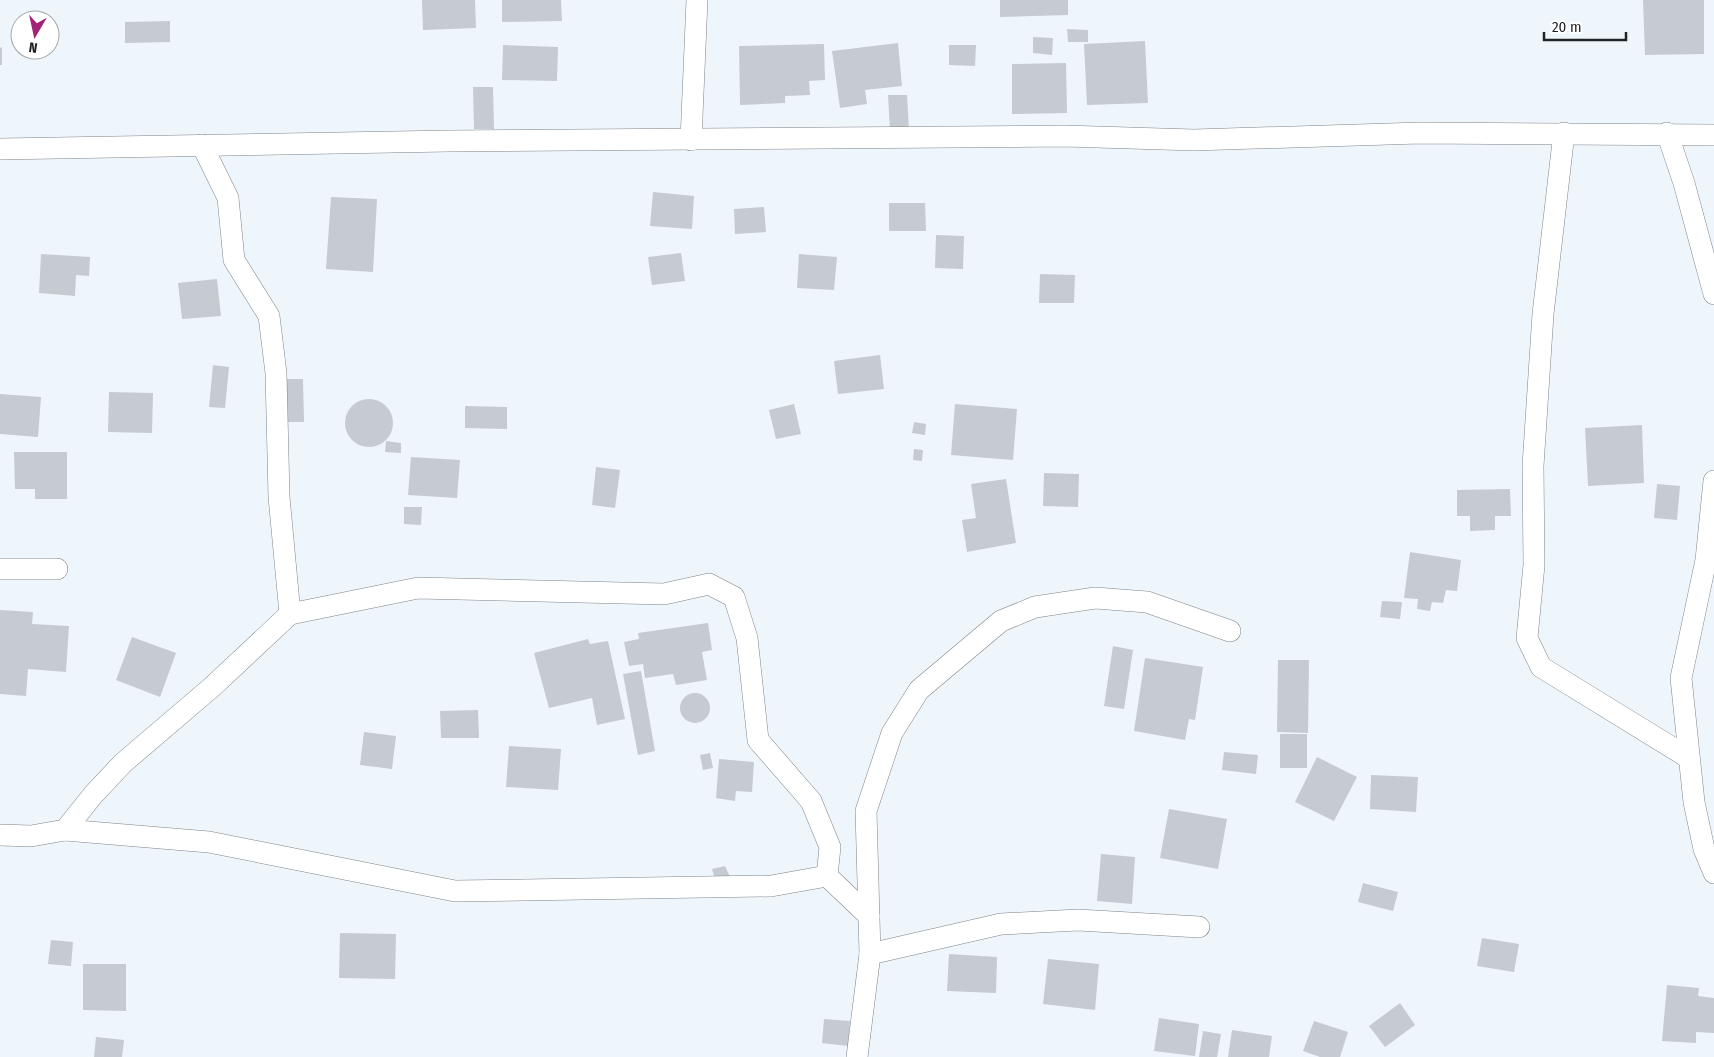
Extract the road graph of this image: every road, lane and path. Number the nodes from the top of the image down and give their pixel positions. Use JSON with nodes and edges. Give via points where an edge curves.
{"nodes":[{"id":1,"x":697,"y":0,"type":"edge"},
{"id":2,"x":1564,"y":133,"type":"junction"},
{"id":3,"x":1667,"y":133,"type":"junction"},
{"id":4,"x":1714,"y":134,"type":"edge"},
{"id":5,"x":691,"y":140,"type":"junction"},
{"id":6,"x":202,"y":145,"type":"junction"},
{"id":7,"x":0,"y":149,"type":"edge"},
{"id":8,"x":1714,"y":294,"type":"edge"},
{"id":9,"x":1714,"y":481,"type":"edge"},
{"id":10,"x":0,"y":569,"type":"edge"},
{"id":11,"x":57,"y":569,"type":"dead end"},
{"id":12,"x":290,"y":614,"type":"junction"},
{"id":13,"x":1230,"y":631,"type":"dead end"},
{"id":14,"x":1689,"y":758,"type":"junction"},
{"id":15,"x":65,"y":830,"type":"junction"},
{"id":16,"x":0,"y":835,"type":"edge"},
{"id":17,"x":1714,"y":873,"type":"edge"},
{"id":18,"x":827,"y":876,"type":"junction"},
{"id":19,"x":869,"y":916,"type":"junction"},
{"id":20,"x":1200,"y":927,"type":"dead end"},
{"id":21,"x":870,"y":954,"type":"junction"},
{"id":22,"x":857,"y":1057,"type":"edge"}],
"edges":[{"from":1,"to":5,"type":"street"},
{"from":2,"to":3,"type":"street"},
{"from":2,"to":5,"type":"street","via":[[1420,133],[1194,140],[1065,136]]},
{"from":2,"to":14,"type":"street","via":[[1543,314],[1533,466],[1534,565],[1527,638],[1541,667]]},
{"from":3,"to":4,"type":"street"},
{"from":3,"to":8,"type":"street"},
{"from":5,"to":6,"type":"street"},
{"from":6,"to":7,"type":"street"},
{"from":6,"to":12,"type":"street","via":[[228,198],[234,260],[269,316],[276,374],[279,497]]},
{"from":9,"to":14,"type":"street","via":[[1706,560],[1680,678]]},
{"from":10,"to":11,"type":"street"},
{"from":12,"to":15,"type":"street","via":[[124,763]]},
{"from":12,"to":18,"type":"street","via":[[418,588],[664,594],[709,584],[734,597],[748,638],[758,740],[811,801],[830,847]]},
{"from":13,"to":19,"type":"street","via":[[1146,602],[1095,598],[1036,607],[1001,621],[919,690],[892,733],[866,811]]},
{"from":14,"to":17,"type":"street","via":[[1702,839]]},
{"from":15,"to":16,"type":"street","via":[[31,836]]},
{"from":15,"to":18,"type":"street","via":[[209,842],[455,891],[771,886]]},
{"from":18,"to":19,"type":"street"},
{"from":19,"to":21,"type":"street"},
{"from":20,"to":21,"type":"street","via":[[1078,920],[1002,924]]},
{"from":21,"to":22,"type":"street"}]}
